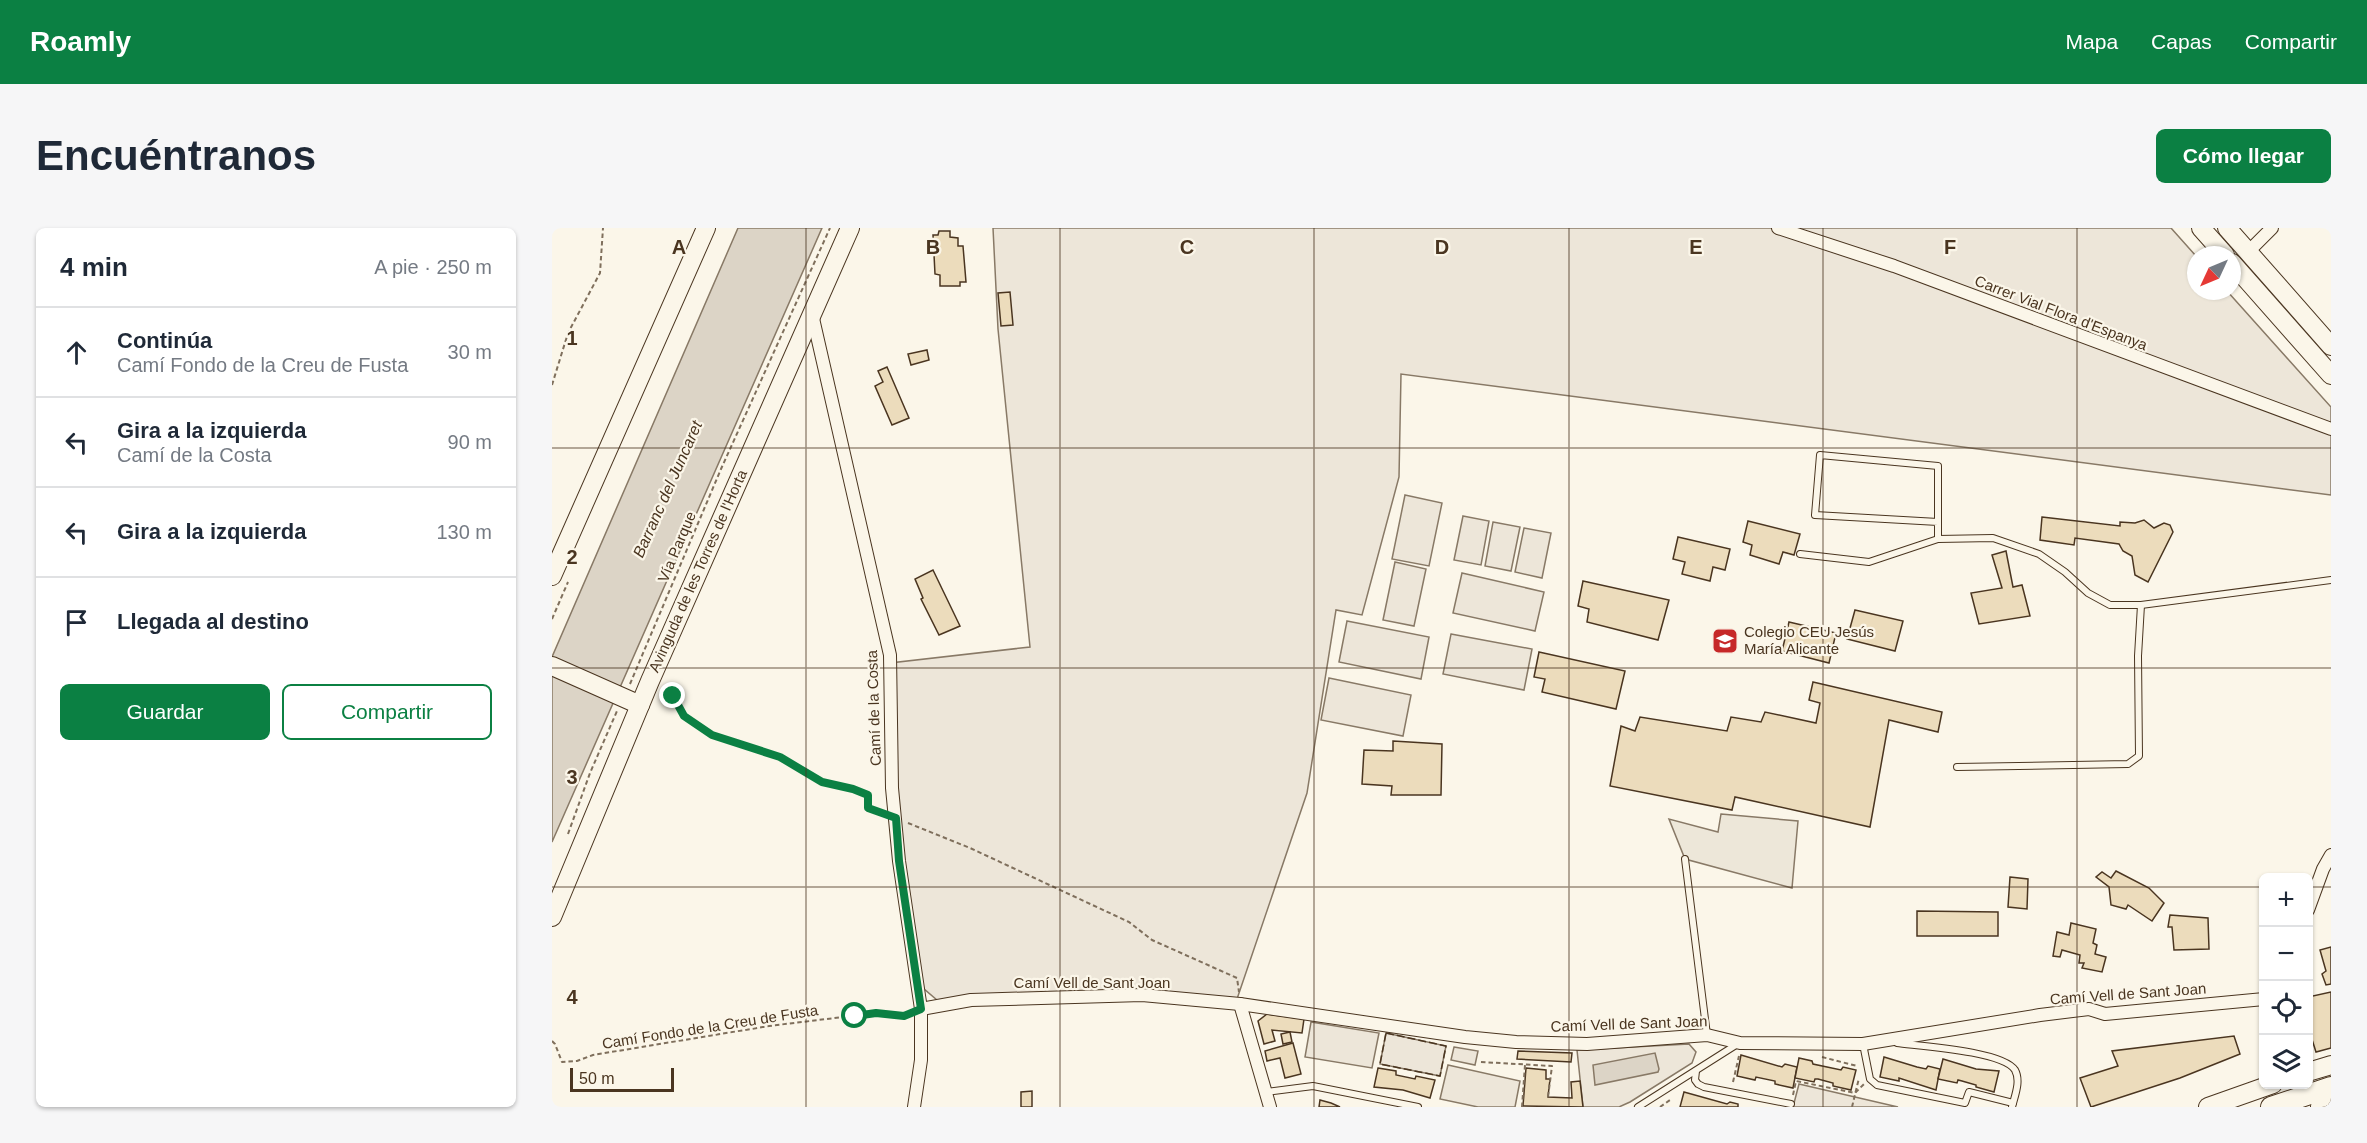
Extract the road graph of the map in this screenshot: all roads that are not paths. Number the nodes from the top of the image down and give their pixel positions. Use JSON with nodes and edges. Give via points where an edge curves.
{"nodes":[{"id":1,"x":706,"y":228,"type":"edge"},
{"id":2,"x":850,"y":228,"type":"edge"},
{"id":3,"x":1778,"y":228,"type":"edge"},
{"id":4,"x":2201,"y":228,"type":"edge"},
{"id":5,"x":2227,"y":228,"type":"edge"},
{"id":6,"x":2272,"y":228,"type":"edge"},
{"id":7,"x":2217,"y":246,"type":"edge"},
{"id":8,"x":2248,"y":252,"type":"junction"},
{"id":9,"x":2241,"y":273,"type":"edge"},
{"id":10,"x":812,"y":314,"type":"junction"},
{"id":11,"x":2331,"y":346,"type":"edge"},
{"id":12,"x":2331,"y":375,"type":"edge"},
{"id":13,"x":2331,"y":429,"type":"edge"},
{"id":14,"x":1938,"y":522,"type":"junction"},
{"id":15,"x":1938,"y":539,"type":"junction"},
{"id":16,"x":1800,"y":554,"type":"dead end"},
{"id":17,"x":552,"y":576,"type":"edge"},
{"id":18,"x":2331,"y":580,"type":"edge"},
{"id":19,"x":2141,"y":605,"type":"junction"},
{"id":20,"x":552,"y":666,"type":"edge"},
{"id":21,"x":632,"y":701,"type":"junction"},
{"id":22,"x":1957,"y":767,"type":"dead end"},
{"id":23,"x":2331,"y":855,"type":"edge"},
{"id":24,"x":1685,"y":859,"type":"dead end"},
{"id":25,"x":2313,"y":896,"type":"edge"},
{"id":26,"x":552,"y":917,"type":"edge"},
{"id":27,"x":2259,"y":999,"type":"edge"},
{"id":28,"x":1240,"y":1004,"type":"junction"},
{"id":29,"x":921,"y":1009,"type":"junction"},
{"id":30,"x":1931,"y":1033,"type":"junction"},
{"id":31,"x":1707,"y":1035,"type":"junction"},
{"id":32,"x":1887,"y":1042,"type":"junction"},
{"id":33,"x":1740,"y":1043,"type":"junction"},
{"id":34,"x":1863,"y":1044,"type":"junction"},
{"id":35,"x":1935,"y":1047,"type":"junction"},
{"id":36,"x":2331,"y":1065,"type":"edge"},
{"id":37,"x":1696,"y":1070,"type":"junction"},
{"id":38,"x":2313,"y":1070,"type":"edge"},
{"id":39,"x":2331,"y":1087,"type":"edge"},
{"id":40,"x":2259,"y":1089,"type":"edge"},
{"id":41,"x":1266,"y":1092,"type":"junction"},
{"id":42,"x":1791,"y":1104,"type":"road end"},
{"id":43,"x":2331,"y":1104,"type":"edge"},
{"id":44,"x":2013,"y":1105,"type":"edge"},
{"id":45,"x":914,"y":1107,"type":"edge"},
{"id":46,"x":1270,"y":1107,"type":"edge"},
{"id":47,"x":1418,"y":1107,"type":"edge"},
{"id":48,"x":1638,"y":1107,"type":"edge"},
{"id":49,"x":2208,"y":1107,"type":"edge"},
{"id":50,"x":2271,"y":1107,"type":"edge"},
{"id":51,"x":2321,"y":1107,"type":"edge"}],
"edges":[{"from":1,"to":17,"type":"main road"},
{"from":2,"to":10,"type":"main road","name":"Avinguda de les Torres de l'Horta"},
{"from":3,"to":13,"type":"street","name":"Carrer Vial Flora d'Espanya","via":[[1894,266]]},
{"from":4,"to":7,"type":"main road"},
{"from":5,"to":8,"type":"main road"},
{"from":6,"to":8,"type":"street"},
{"from":8,"to":11,"type":"main road"},
{"from":9,"to":12,"type":"main road"},
{"from":10,"to":21,"type":"main road","name":"Avinguda de les Torres de l'Horta","via":[[650,681]]},
{"from":10,"to":29,"type":"street","name":"Camí de la Costa","via":[[890,655],[892,788]]},
{"from":14,"to":14,"type":"lane","via":[[1938,466],[1820,455],[1815,515]]},
{"from":14,"to":15,"type":"lane"},
{"from":15,"to":16,"type":"lane","via":[[1869,562]]},
{"from":15,"to":19,"type":"lane","via":[[1993,538],[2039,554],[2109,605]]},
{"from":18,"to":19,"type":"lane"},
{"from":19,"to":22,"type":"lane","via":[[2139,756],[2128,764]]},
{"from":20,"to":21,"type":"main road"},
{"from":21,"to":26,"type":"main road","name":"Avinguda de les Torres de l'Horta"},
{"from":23,"to":25,"type":"street"},
{"from":24,"to":31,"type":"lane"},
{"from":27,"to":30,"type":"street","name":"Camí Vell de Sant Joan","via":[[2105,1014],[2088,1009]]},
{"from":28,"to":29,"type":"street","name":"Camí Vell de Sant Joan","via":[[1142,995],[971,1000]]},
{"from":28,"to":31,"type":"street","name":"Camí Vell de Sant Joan","via":[[1516,1042],[1587,1044]]},
{"from":28,"to":41,"type":"street"},
{"from":29,"to":45,"type":"street","name":"Camí de la Costa","via":[[921,1060]]},
{"from":30,"to":32,"type":"street","name":"Camí Vell de Sant Joan"},
{"from":30,"to":35,"type":"lane"},
{"from":31,"to":33,"type":"street","name":"Camí Vell de Sant Joan"},
{"from":32,"to":34,"type":"street","name":"Camí Vell de Sant Joan"},
{"from":32,"to":35,"type":"lane"},
{"from":33,"to":34,"type":"street","name":"Camí Vell de Sant Joan"},
{"from":33,"to":37,"type":"lane"},
{"from":34,"to":44,"type":"lane","via":[[1870,1078],[1876,1085],[1965,1104],[1969,1092]]},
{"from":35,"to":44,"type":"lane","via":[[2004,1060],[2018,1080]]},
{"from":36,"to":38,"type":"main road"},
{"from":37,"to":42,"type":"lane","via":[[1698,1084]]},
{"from":37,"to":48,"type":"lane"},
{"from":39,"to":50,"type":"main road"},
{"from":40,"to":49,"type":"main road"},
{"from":41,"to":46,"type":"street"},
{"from":41,"to":47,"type":"lane","via":[[1312,1086]]},
{"from":43,"to":51,"type":"main road"}]}
